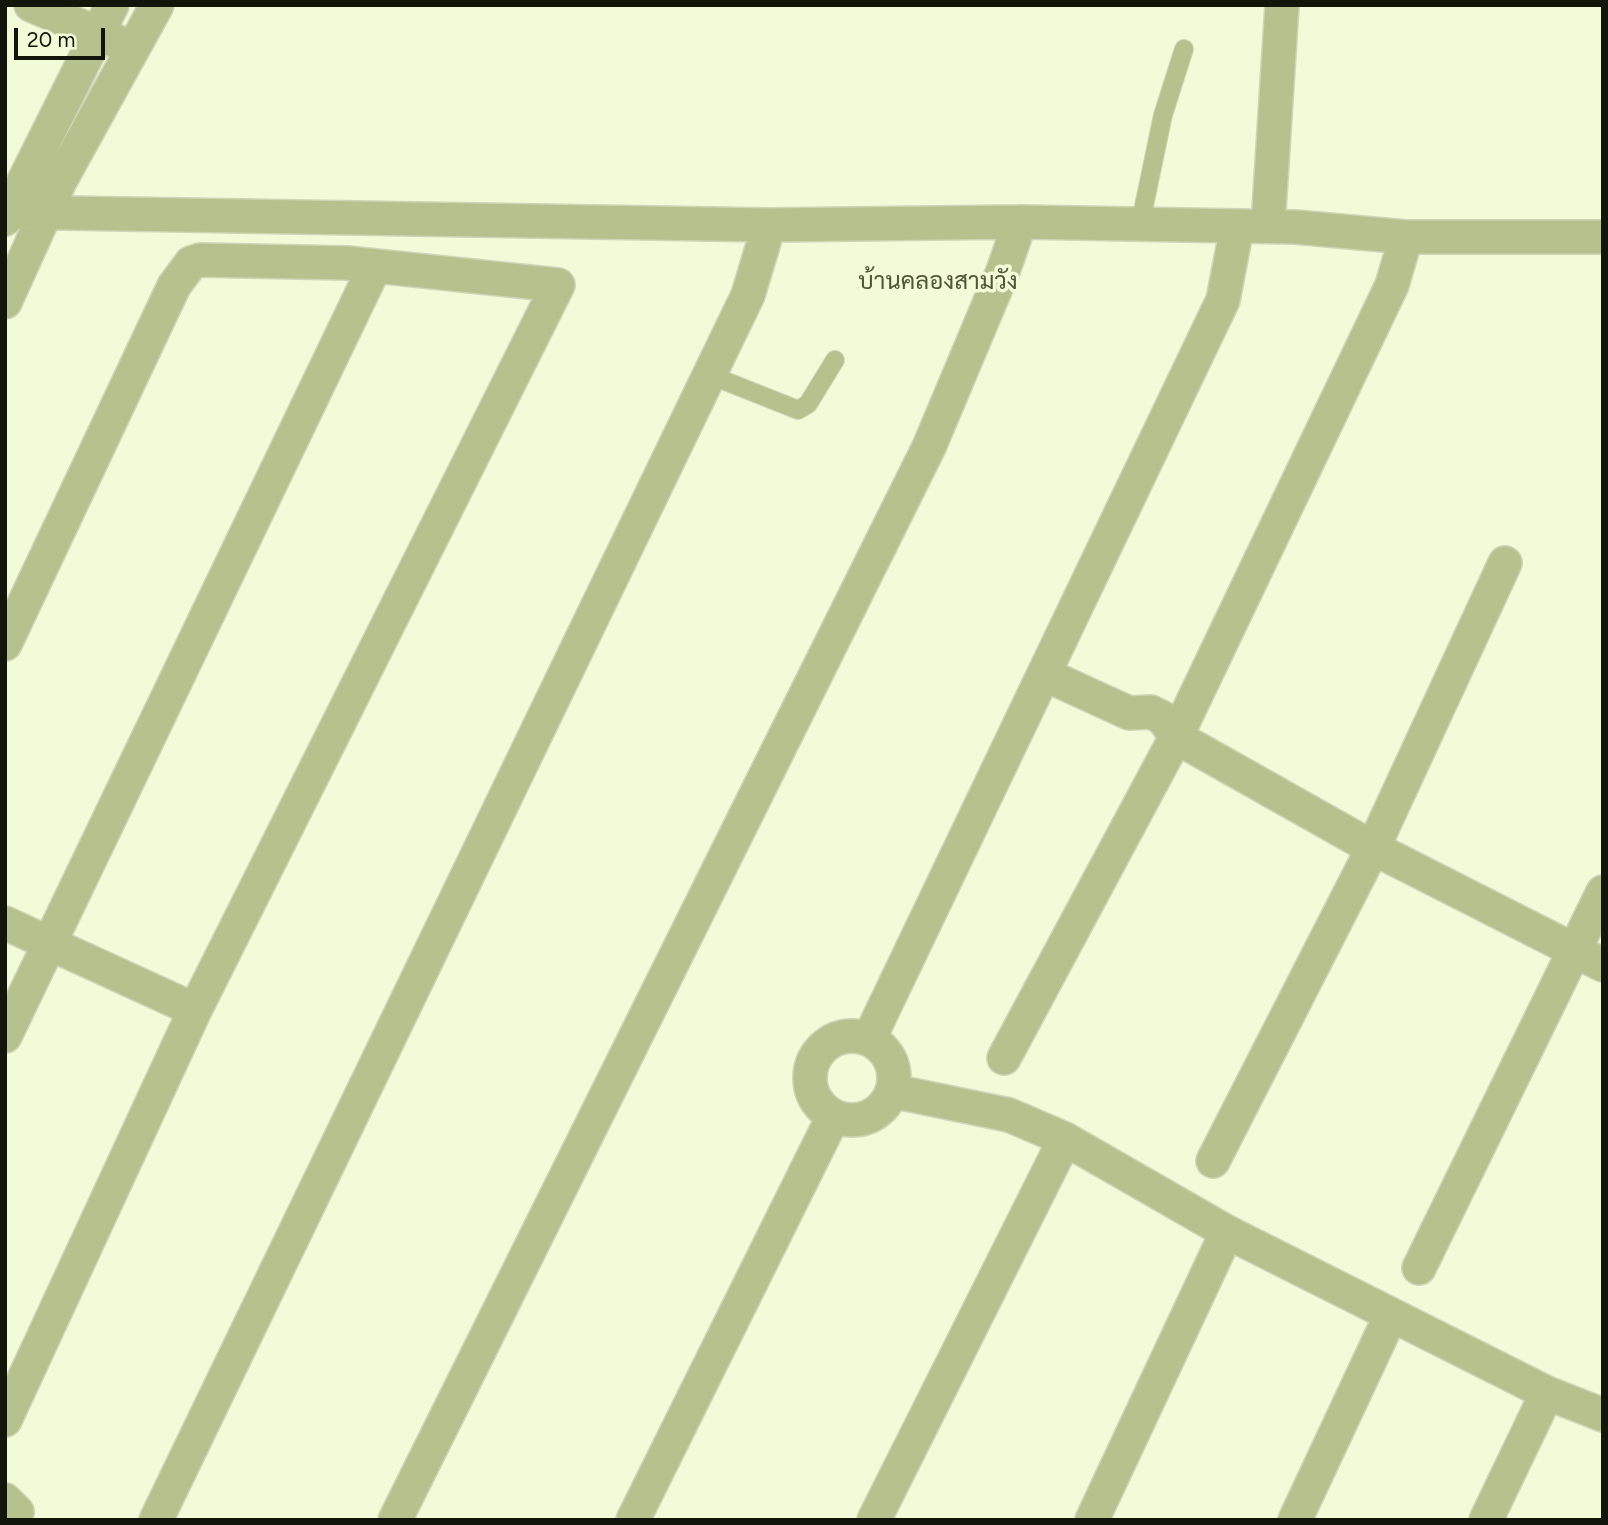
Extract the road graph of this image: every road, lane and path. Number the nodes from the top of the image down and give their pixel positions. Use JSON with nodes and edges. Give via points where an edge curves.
{"nodes":[{"id":1,"x":32,"y":5,"type":"edge"},
{"id":2,"x":157,"y":5,"type":"edge"},
{"id":3,"x":1282,"y":5,"type":"edge"},
{"id":4,"x":104,"y":19,"type":"edge"},
{"id":5,"x":133,"y":49,"type":"junction"},
{"id":6,"x":1184,"y":49,"type":"dead end"},
{"id":7,"x":46,"y":211,"type":"junction"},
{"id":8,"x":6,"y":214,"type":"edge"},
{"id":9,"x":1020,"y":222,"type":"junction"},
{"id":10,"x":769,"y":225,"type":"junction"},
{"id":11,"x":1140,"y":225,"type":"junction"},
{"id":12,"x":1252,"y":226,"type":"junction"},
{"id":13,"x":1405,"y":237,"type":"junction"},
{"id":14,"x":1603,"y":237,"type":"edge"},
{"id":15,"x":375,"y":266,"type":"junction"},
{"id":16,"x":5,"y":302,"type":"edge"},
{"id":17,"x":835,"y":360,"type":"dead end"},
{"id":18,"x":710,"y":375,"type":"junction"},
{"id":19,"x":1505,"y":563,"type":"dead end"},
{"id":20,"x":5,"y":644,"type":"edge"},
{"id":21,"x":1046,"y":675,"type":"junction"},
{"id":22,"x":1176,"y":737,"type":"junction"},
{"id":23,"x":1373,"y":848,"type":"junction"},
{"id":24,"x":1603,"y":892,"type":"edge"},
{"id":25,"x":5,"y":923,"type":"edge"},
{"id":26,"x":50,"y":944,"type":"junction"},
{"id":27,"x":1574,"y":950,"type":"junction"},
{"id":28,"x":1603,"y":965,"type":"edge"},
{"id":29,"x":195,"y":1010,"type":"junction"},
{"id":30,"x":5,"y":1036,"type":"edge"},
{"id":31,"x":869,"y":1039,"type":"junction"},
{"id":32,"x":1004,"y":1058,"type":"dead end"},
{"id":33,"x":892,"y":1091,"type":"junction"},
{"id":34,"x":833,"y":1117,"type":"junction"},
{"id":35,"x":1065,"y":1139,"type":"junction"},
{"id":36,"x":1213,"y":1161,"type":"dead end"},
{"id":37,"x":1227,"y":1232,"type":"junction"},
{"id":38,"x":1419,"y":1268,"type":"dead end"},
{"id":39,"x":1391,"y":1315,"type":"junction"},
{"id":40,"x":1547,"y":1393,"type":"junction"},
{"id":41,"x":1603,"y":1415,"type":"edge"},
{"id":42,"x":5,"y":1420,"type":"edge"},
{"id":43,"x":5,"y":1500,"type":"edge"},
{"id":44,"x":15,"y":1520,"type":"edge"},
{"id":45,"x":156,"y":1520,"type":"edge"},
{"id":46,"x":395,"y":1520,"type":"edge"},
{"id":47,"x":634,"y":1520,"type":"edge"},
{"id":48,"x":874,"y":1520,"type":"edge"},
{"id":49,"x":1092,"y":1520,"type":"edge"},
{"id":50,"x":1295,"y":1520,"type":"edge"},
{"id":51,"x":1486,"y":1520,"type":"edge"}],
"edges":[{"from":1,"to":4,"type":"street"},
{"from":2,"to":5,"type":"street"},
{"from":3,"to":12,"type":"street"},
{"from":4,"to":5,"type":"street"},
{"from":4,"to":8,"type":"street"},
{"from":5,"to":7,"type":"street"},
{"from":6,"to":11,"type":"lane","via":[[1163,115]]},
{"from":7,"to":8,"type":"street"},
{"from":7,"to":10,"type":"street"},
{"from":7,"to":16,"type":"street"},
{"from":9,"to":10,"type":"street"},
{"from":9,"to":11,"type":"street"},
{"from":9,"to":46,"type":"street","via":[[929,447]]},
{"from":10,"to":18,"type":"street","via":[[748,295]]},
{"from":11,"to":12,"type":"street"},
{"from":12,"to":13,"type":"street"},
{"from":12,"to":21,"type":"street","via":[[1223,300]]},
{"from":13,"to":14,"type":"street"},
{"from":13,"to":22,"type":"street","via":[[1392,285]]},
{"from":15,"to":20,"type":"street","via":[[191,263],[174,286]]},
{"from":15,"to":26,"type":"street"},
{"from":15,"to":29,"type":"street","via":[[558,285]]},
{"from":17,"to":18,"type":"lane","via":[[808,404],[798,410]]},
{"from":18,"to":45,"type":"street"},
{"from":19,"to":23,"type":"street"},
{"from":21,"to":22,"type":"street","via":[[1129,713],[1151,712],[1163,718]]},
{"from":21,"to":31,"type":"street"},
{"from":22,"to":23,"type":"street"},
{"from":22,"to":32,"type":"street"},
{"from":23,"to":27,"type":"street"},
{"from":23,"to":36,"type":"street"},
{"from":24,"to":27,"type":"street"},
{"from":25,"to":26,"type":"street"},
{"from":26,"to":29,"type":"street"},
{"from":26,"to":30,"type":"street"},
{"from":27,"to":28,"type":"street"},
{"from":27,"to":38,"type":"street"},
{"from":29,"to":42,"type":"street"},
{"from":31,"to":33,"type":"street","via":[[891,1060]]},
{"from":31,"to":34,"type":"street","via":[[851,1035],[833,1040],[814,1060],[811,1088],[818,1105]]},
{"from":33,"to":34,"type":"street","via":[[883,1107],[868,1118],[850,1121]]},
{"from":33,"to":35,"type":"street","via":[[1009,1115]]},
{"from":34,"to":47,"type":"street"},
{"from":35,"to":37,"type":"street"},
{"from":35,"to":48,"type":"street"},
{"from":37,"to":39,"type":"street"},
{"from":37,"to":49,"type":"street"},
{"from":39,"to":40,"type":"street"},
{"from":39,"to":50,"type":"street"},
{"from":40,"to":41,"type":"street"},
{"from":40,"to":51,"type":"street"},
{"from":43,"to":44,"type":"street","via":[[17,1511]]}]}
